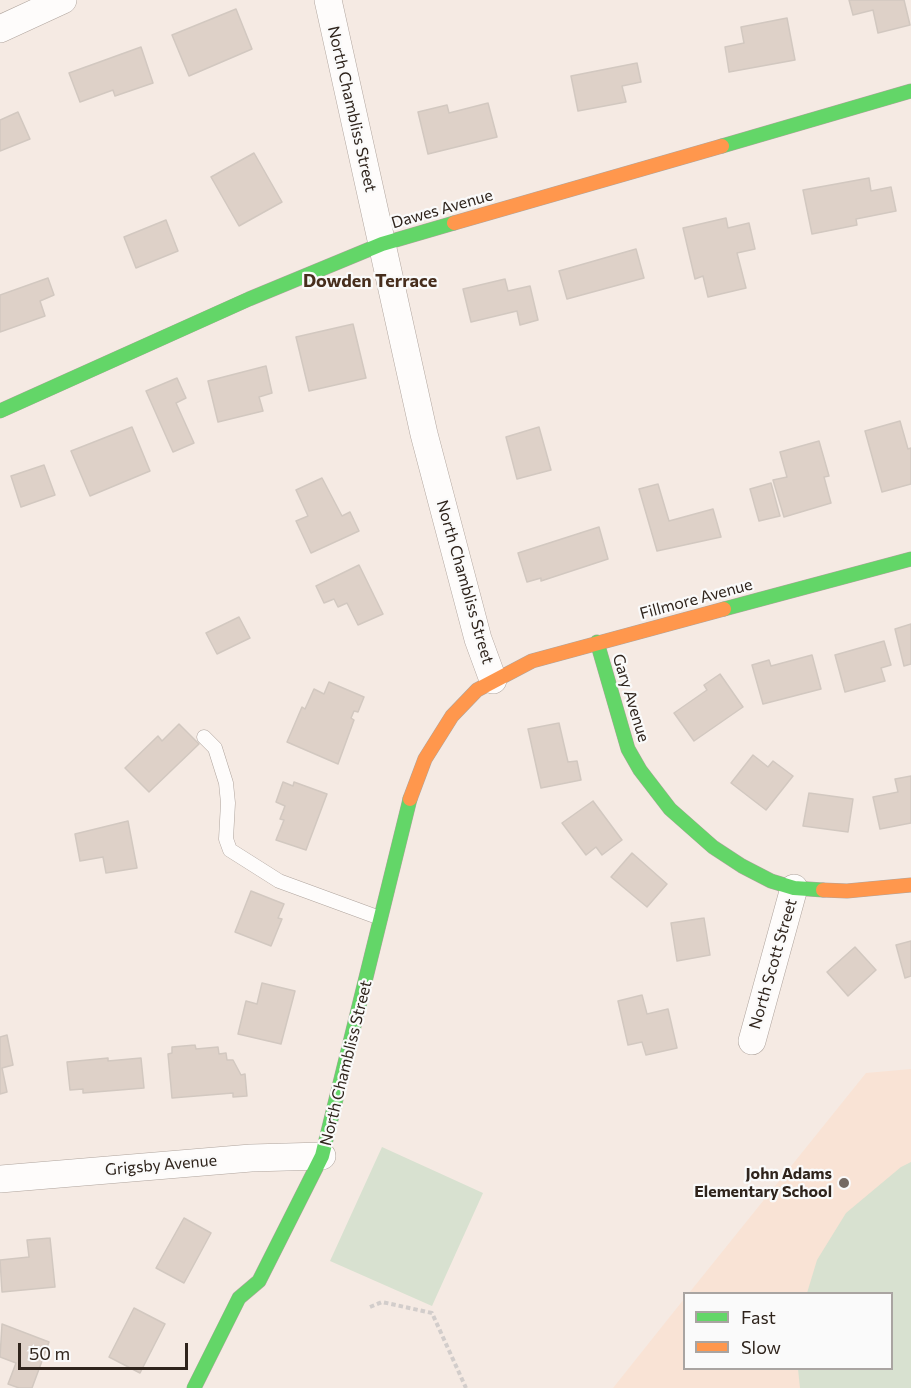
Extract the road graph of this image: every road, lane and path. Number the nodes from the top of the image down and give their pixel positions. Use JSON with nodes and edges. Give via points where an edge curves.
{"nodes":[{"id":1,"x":63,"y":0,"type":"edge"},
{"id":2,"x":328,"y":0,"type":"edge"},
{"id":3,"x":0,"y":29,"type":"edge"},
{"id":4,"x":911,"y":91,"type":"edge"},
{"id":5,"x":382,"y":244,"type":"junction"},
{"id":6,"x":0,"y":411,"type":"edge"},
{"id":7,"x":911,"y":559,"type":"edge"},
{"id":8,"x":597,"y":642,"type":"junction"},
{"id":9,"x":493,"y":680,"type":"junction"},
{"id":10,"x":204,"y":737,"type":"dead end"},
{"id":11,"x":911,"y":885,"type":"edge"},
{"id":12,"x":794,"y":888,"type":"junction"},
{"id":13,"x":380,"y":918,"type":"junction"},
{"id":14,"x":752,"y":1041,"type":"dead end"},
{"id":15,"x":322,"y":1156,"type":"junction"},
{"id":16,"x":0,"y":1179,"type":"edge"},
{"id":17,"x":370,"y":1307,"type":"dead end"},
{"id":18,"x":194,"y":1388,"type":"edge"},
{"id":19,"x":466,"y":1388,"type":"edge"}],
"edges":[{"from":1,"to":3,"type":"street"},
{"from":2,"to":5,"type":"street","name":"North Chambliss Street"},
{"from":4,"to":5,"type":"street","name":"Dawes Avenue"},
{"from":5,"to":6,"type":"street","name":"Dawes Avenue"},
{"from":5,"to":9,"type":"street","name":"North Chambliss Street","via":[[427,445],[478,639]]},
{"from":7,"to":8,"type":"street","name":"Fillmore Avenue"},
{"from":8,"to":9,"type":"street","name":"Fillmore Avenue","via":[[532,661]]},
{"from":8,"to":12,"type":"street","name":"Gary Avenue","via":[[628,749],[653,788],[670,809],[713,847],[771,881]]},
{"from":9,"to":13,"type":"street","name":"North Chambliss Street","via":[[477,690],[452,716],[425,759],[409,801]]},
{"from":10,"to":13,"type":"lane","via":[[215,748],[226,783],[226,839],[230,850],[279,881]]},
{"from":11,"to":12,"type":"street","name":"Gary Avenue","via":[[847,891]]},
{"from":12,"to":14,"type":"street","name":"North Scott Street"},
{"from":13,"to":15,"type":"street","name":"North Chambliss Street"},
{"from":15,"to":16,"type":"street","name":"Grigsby Avenue","via":[[251,1158]]},
{"from":15,"to":18,"type":"street","name":"North Chambliss Street","via":[[259,1281],[238,1298]]},
{"from":17,"to":19,"type":"path","via":[[381,1302],[432,1313]]}]}
